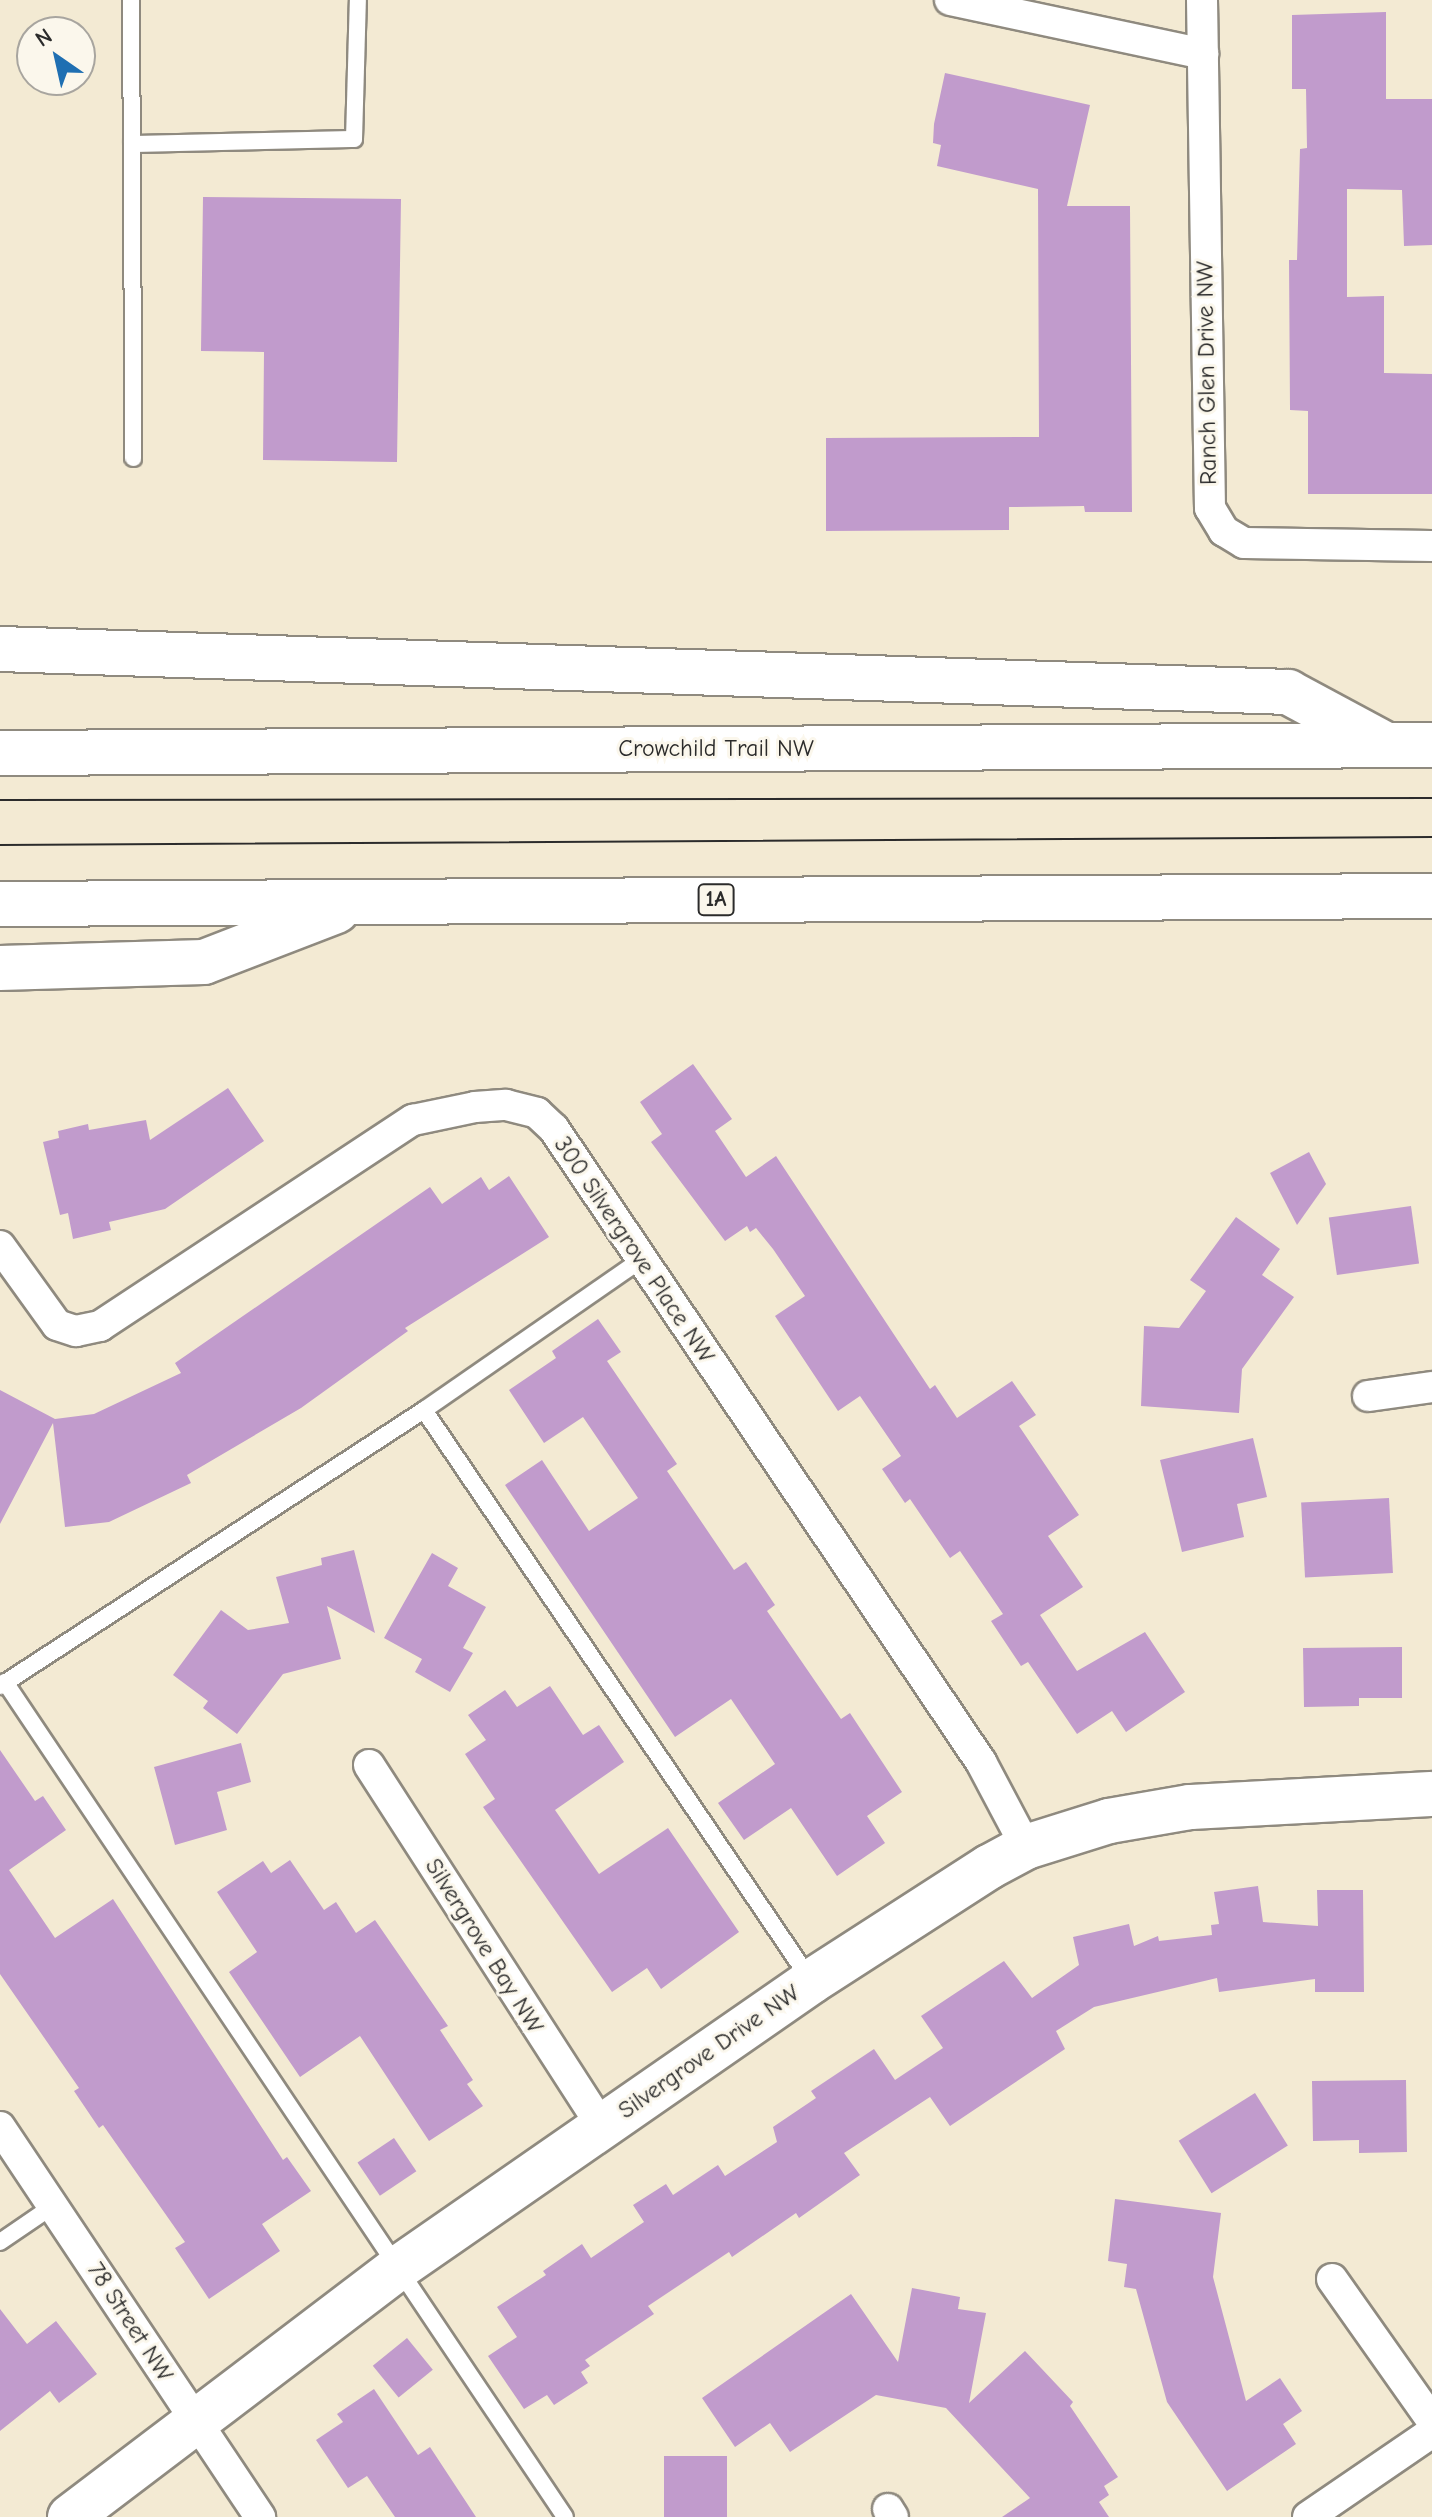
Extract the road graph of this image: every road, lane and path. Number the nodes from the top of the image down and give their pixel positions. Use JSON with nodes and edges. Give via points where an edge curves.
{"nodes":[{"id":1,"x":131,"y":0,"type":"edge"},
{"id":2,"x":358,"y":0,"type":"edge"},
{"id":3,"x":950,"y":0,"type":"edge"},
{"id":4,"x":1202,"y":0,"type":"edge"},
{"id":5,"x":1203,"y":54,"type":"junction"},
{"id":6,"x":132,"y":144,"type":"junction"},
{"id":7,"x":133,"y":458,"type":"dead end"},
{"id":8,"x":1432,"y":546,"type":"edge"},
{"id":9,"x":0,"y":649,"type":"edge"},
{"id":10,"x":1386,"y":745,"type":"junction"},
{"id":11,"x":1432,"y":745,"type":"edge"},
{"id":12,"x":0,"y":753,"type":"edge"},
{"id":13,"x":1432,"y":896,"type":"edge"},
{"id":14,"x":362,"y":902,"type":"junction"},
{"id":15,"x":0,"y":904,"type":"edge"},
{"id":16,"x":0,"y":968,"type":"edge"},
{"id":17,"x":0,"y":1246,"type":"edge"},
{"id":18,"x":641,"y":1260,"type":"junction"},
{"id":19,"x":1432,"y":1387,"type":"edge"},
{"id":20,"x":1368,"y":1396,"type":"dead end"},
{"id":21,"x":424,"y":1410,"type":"junction"},
{"id":22,"x":3,"y":1684,"type":"edge"},
{"id":23,"x":369,"y":1765,"type":"dead end"},
{"id":24,"x":1432,"y":1794,"type":"edge"},
{"id":25,"x":1026,"y":1847,"type":"junction"},
{"id":26,"x":812,"y":1981,"type":"junction"},
{"id":27,"x":602,"y":2126,"type":"junction"},
{"id":28,"x":0,"y":2127,"type":"edge"},
{"id":29,"x":54,"y":2205,"type":"junction"},
{"id":30,"x":0,"y":2242,"type":"edge"},
{"id":31,"x":401,"y":2266,"type":"junction"},
{"id":32,"x":1332,"y":2279,"type":"dead end"},
{"id":33,"x":194,"y":2421,"type":"junction"},
{"id":34,"x":1432,"y":2421,"type":"edge"},
{"id":35,"x":1432,"y":2432,"type":"edge"},
{"id":36,"x":70,"y":2517,"type":"edge"},
{"id":37,"x":260,"y":2517,"type":"edge"},
{"id":38,"x":565,"y":2517,"type":"edge"},
{"id":39,"x":1308,"y":2517,"type":"edge"}],
"edges":[{"from":1,"to":6,"type":"lane"},
{"from":2,"to":6,"type":"lane","via":[[354,139]]},
{"from":3,"to":5,"type":"street"},
{"from":4,"to":5,"type":"street","name":"Ranch Glen Drive NW"},
{"from":5,"to":8,"type":"street","name":"Ranch Glen Drive NW","via":[[1208,493],[1215,520],[1244,543]]},
{"from":6,"to":7,"type":"lane"},
{"from":9,"to":10,"type":"main road","via":[[1288,692]]},
{"from":10,"to":11,"type":"main road","name":"Crowchild Trail NW"},
{"from":10,"to":12,"type":"main road","name":"Crowchild Trail NW"},
{"from":13,"to":14,"type":"main road","number":"1A"},
{"from":14,"to":15,"type":"main road","number":"1A"},
{"from":14,"to":16,"type":"main road","via":[[204,962]]},
{"from":17,"to":18,"type":"street","name":"300 Silvergrove Place NW","via":[[57,1325],[76,1331],[100,1326],[413,1120],[441,1110],[506,1105],[537,1113],[554,1129]]},
{"from":18,"to":21,"type":"lane"},
{"from":18,"to":25,"type":"street","name":"300 Silvergrove Place NW","via":[[981,1762]]},
{"from":19,"to":20,"type":"street"},
{"from":21,"to":22,"type":"lane"},
{"from":21,"to":26,"type":"lane"},
{"from":22,"to":31,"type":"lane"},
{"from":23,"to":27,"type":"street","name":"Silvergrove Bay NW"},
{"from":24,"to":25,"type":"main road","name":"Silvergrove Drive NW","via":[[1190,1807],[1109,1821]]},
{"from":25,"to":26,"type":"main road","name":"Silvergrove Drive NW"},
{"from":26,"to":27,"type":"main road","name":"Silvergrove Drive NW"},
{"from":27,"to":31,"type":"main road","name":"Silvergrove Drive NW"},
{"from":28,"to":29,"type":"street","name":"78 Street NW"},
{"from":29,"to":30,"type":"lane"},
{"from":29,"to":33,"type":"street","name":"78 Street NW"},
{"from":31,"to":33,"type":"main road","name":"Silvergrove Drive NW"},
{"from":31,"to":38,"type":"lane","via":[[423,2311]]},
{"from":32,"to":34,"type":"street"},
{"from":33,"to":36,"type":"main road","name":"Silvergrove Drive NW"},
{"from":33,"to":37,"type":"street","name":"78 Street NW"},
{"from":35,"to":39,"type":"street"}]}
